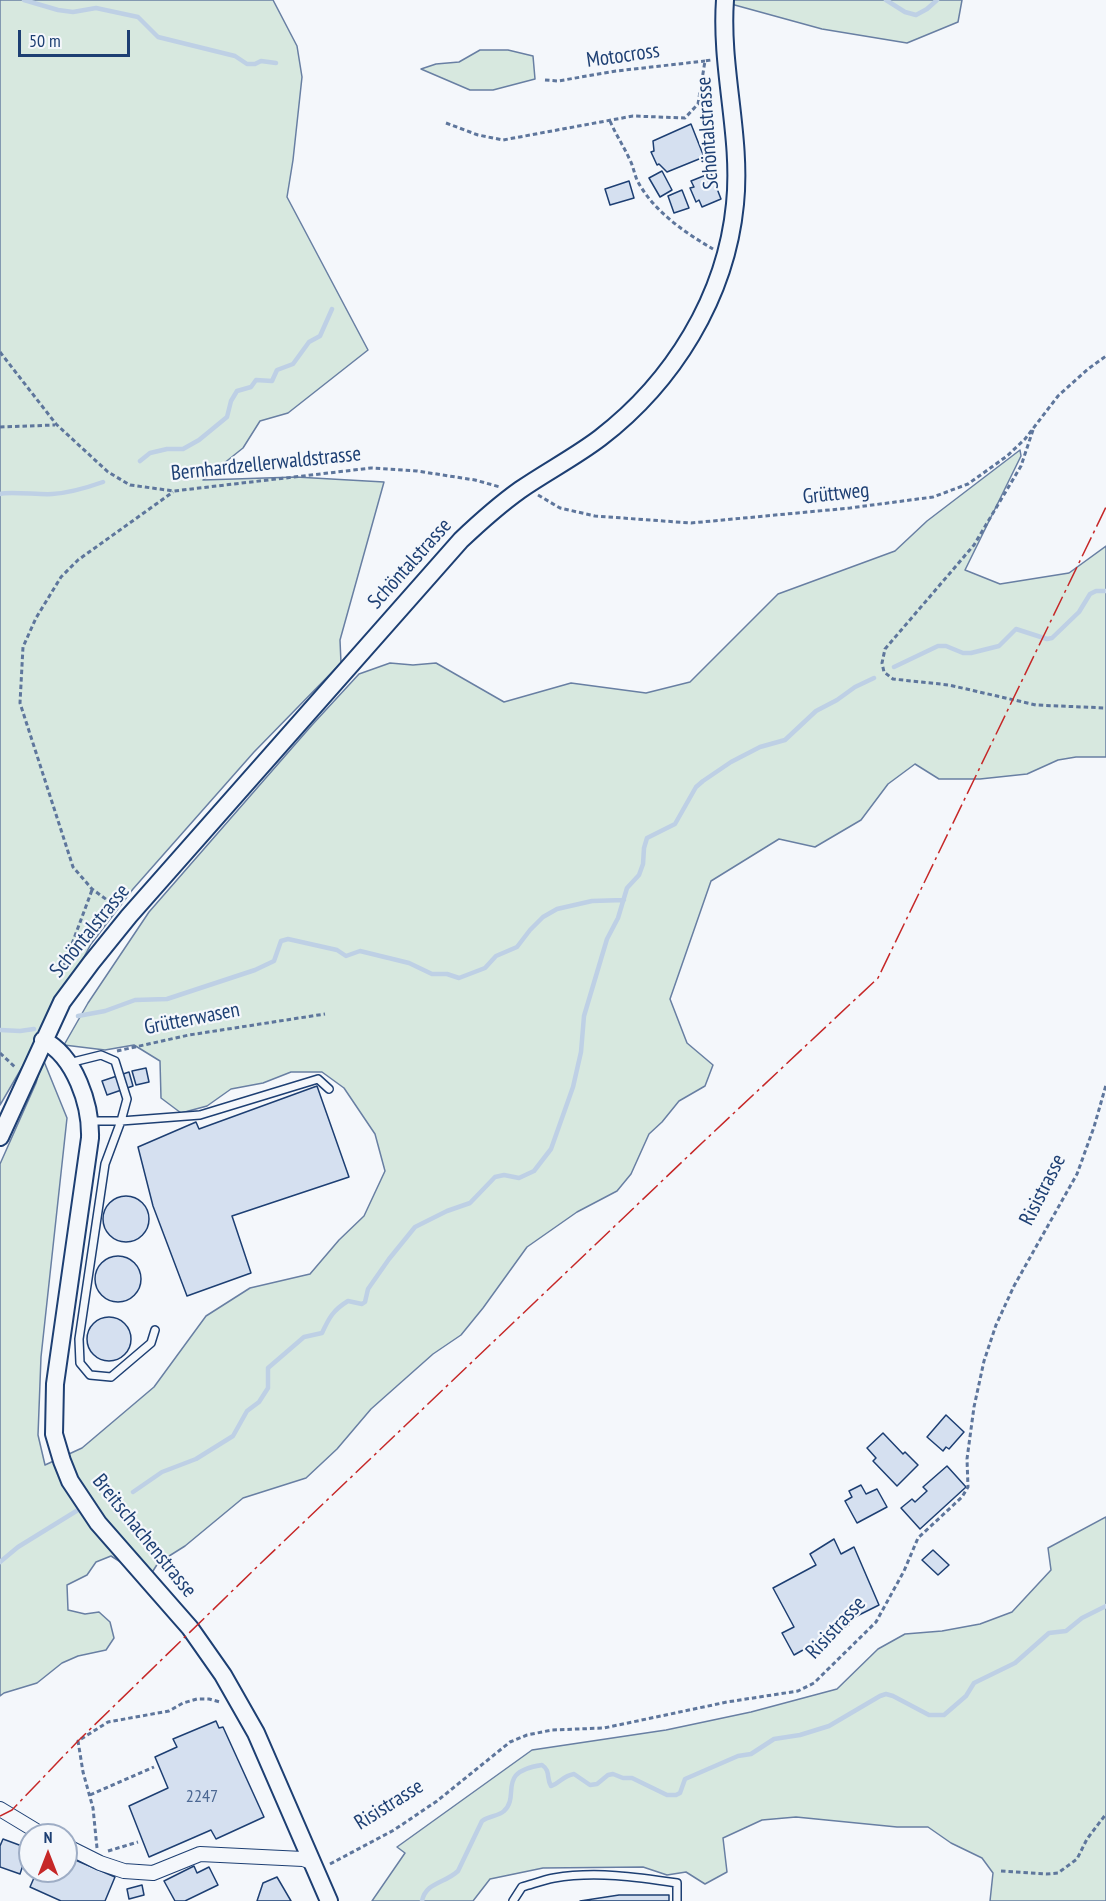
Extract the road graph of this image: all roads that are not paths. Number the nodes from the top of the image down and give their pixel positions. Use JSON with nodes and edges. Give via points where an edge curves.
{"nodes":[{"id":1,"x":725,"y":0,"type":"edge"},
{"id":2,"x":43,"y":1040,"type":"junction"},
{"id":3,"x":68,"y":1064,"type":"junction"},
{"id":4,"x":329,"y":1089,"type":"dead end"},
{"id":5,"x":91,"y":1121,"type":"junction"},
{"id":6,"x":121,"y":1121,"type":"junction"},
{"id":7,"x":0,"y":1137,"type":"edge"},
{"id":8,"x":155,"y":1330,"type":"dead end"},
{"id":9,"x":0,"y":1809,"type":"edge"},
{"id":10,"x":23,"y":1823,"type":"edge"},
{"id":11,"x":78,"y":1852,"type":"edge"},
{"id":12,"x":318,"y":1865,"type":"junction"},
{"id":13,"x":329,"y":1901,"type":"edge"},
{"id":14,"x":513,"y":1901,"type":"edge"},
{"id":15,"x":677,"y":1901,"type":"edge"}],
"edges":[{"from":1,"to":2,"type":"street","name":"Schöntalstrasse","via":[[725,59],[736,153],[735,205],[725,254],[693,335],[659,384],[632,412],[599,439],[520,490],[454,547],[129,916],[62,1002]]},
{"from":2,"to":3,"type":"street","name":"Breitschachenstrasse"},
{"from":2,"to":7,"type":"street","name":"Schöntalstrasse"},
{"from":3,"to":5,"type":"street","name":"Breitschachenstrasse","via":[[86,1099]]},
{"from":3,"to":6,"type":"lane","via":[[101,1054],[115,1061],[127,1099]]},
{"from":4,"to":6,"type":"lane","via":[[318,1079],[201,1115]]},
{"from":5,"to":6,"type":"lane"},
{"from":5,"to":12,"type":"street","name":"Breitschachenstrasse","via":[[55,1384],[54,1434],[70,1481],[98,1523],[190,1628],[223,1675],[256,1733]]},
{"from":6,"to":8,"type":"lane","via":[[105,1164],[79,1339],[80,1363],[90,1375],[111,1377],[151,1343]]},
{"from":9,"to":10,"type":"street"},
{"from":11,"to":12,"type":"street","via":[[124,1871],[153,1873],[200,1854],[303,1859]]},
{"from":12,"to":13,"type":"street","name":"Breitschachenstrasse"},
{"from":14,"to":15,"type":"lane","via":[[522,1887],[555,1878],[601,1875],[677,1883]]}]}
